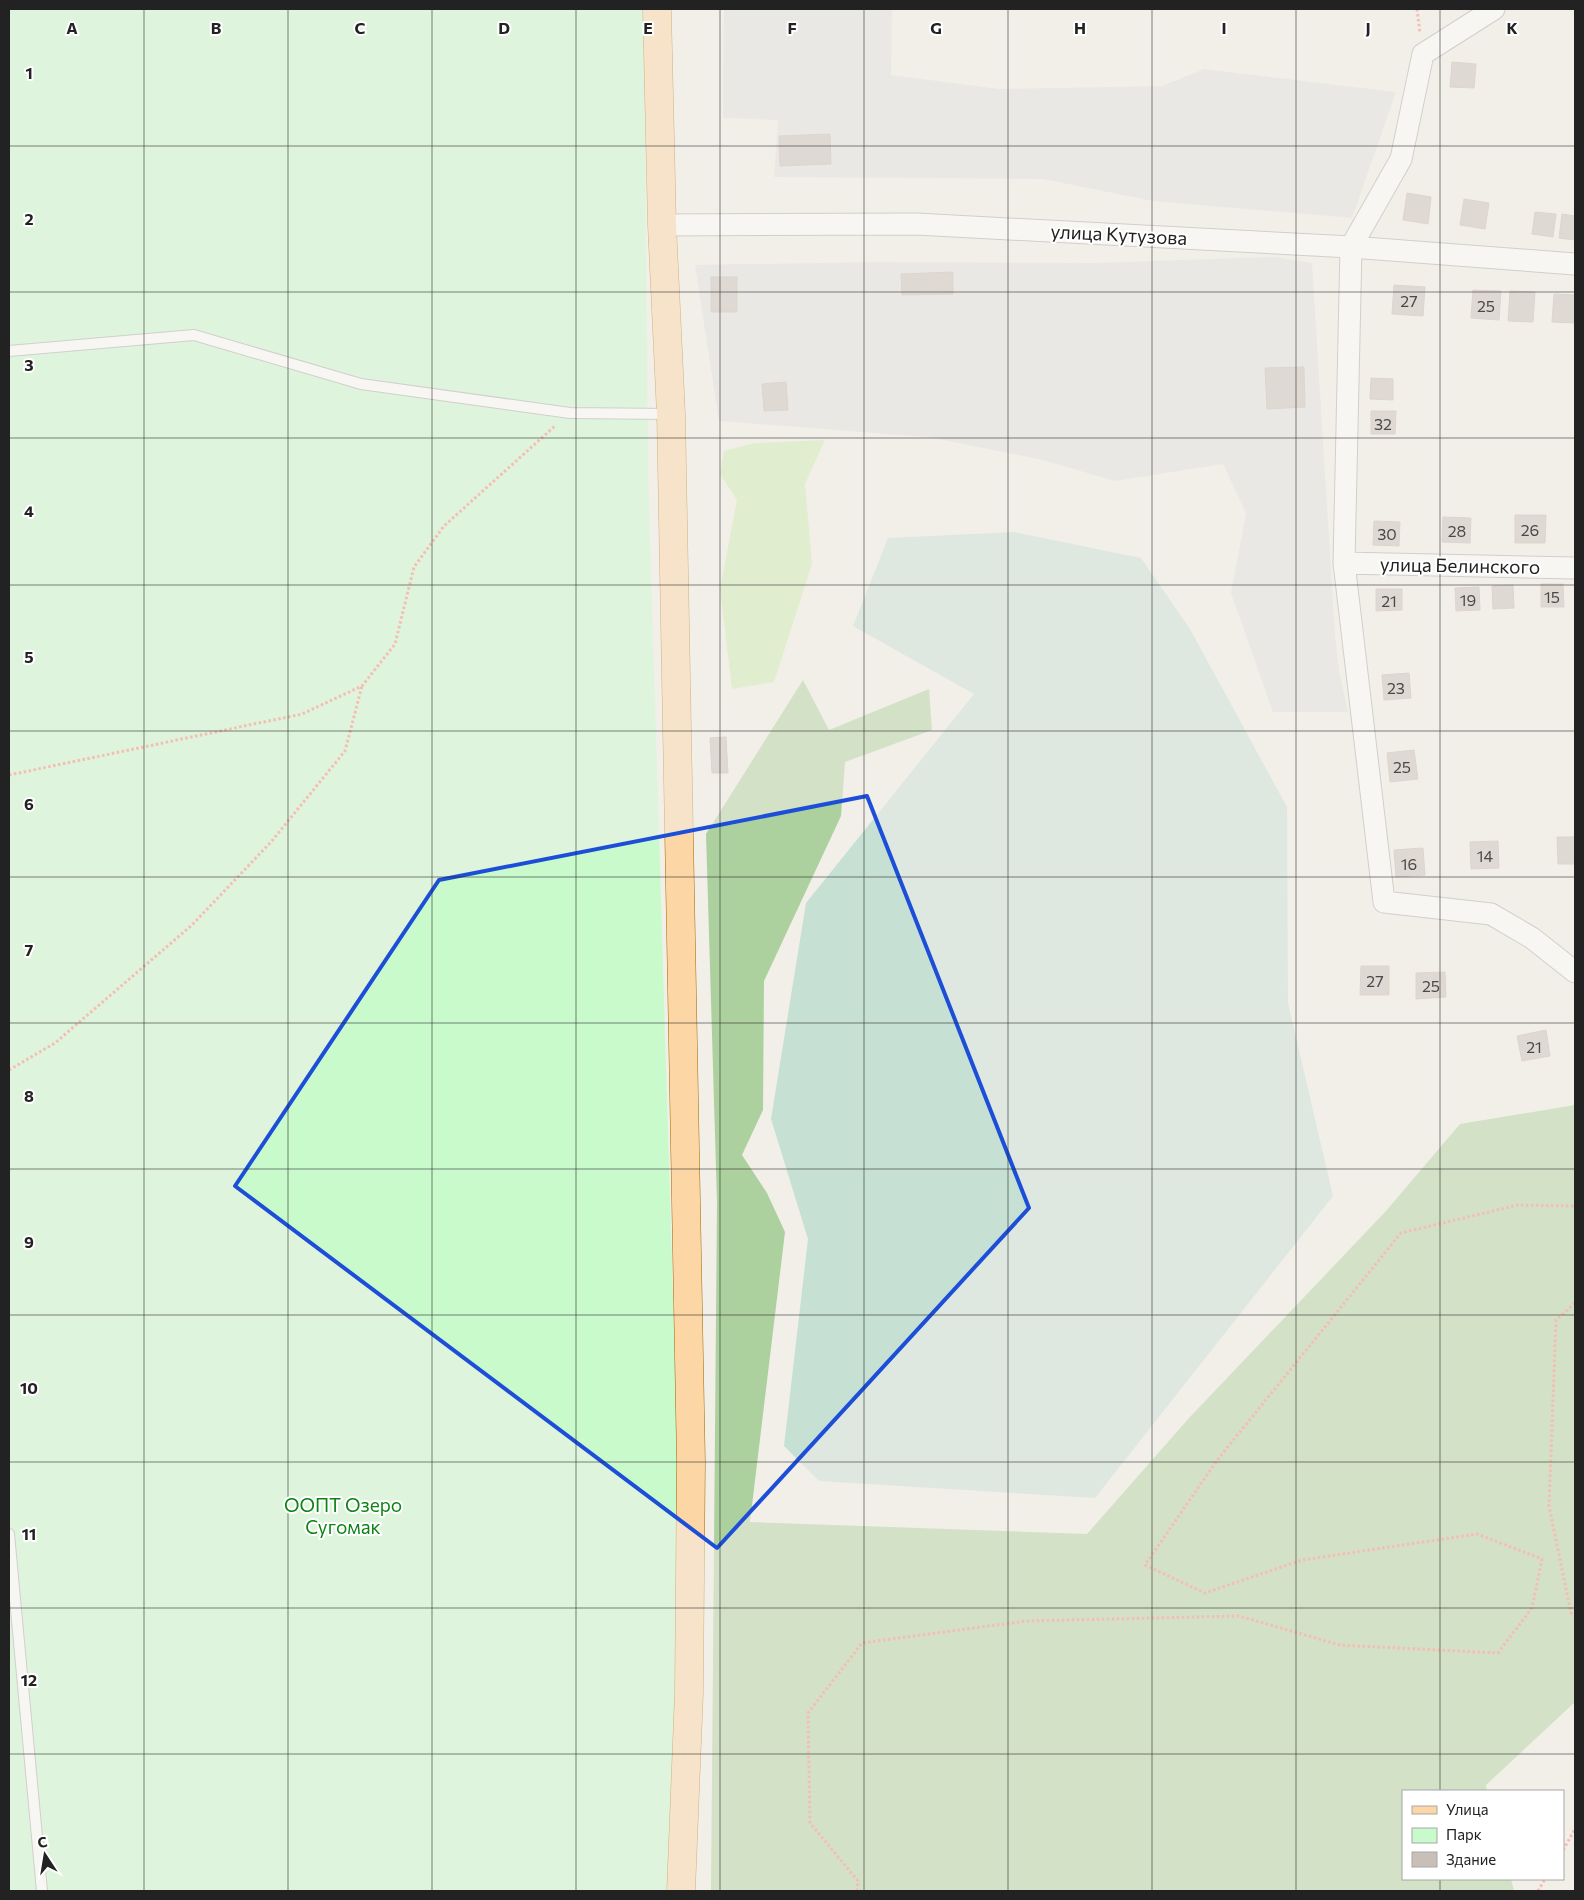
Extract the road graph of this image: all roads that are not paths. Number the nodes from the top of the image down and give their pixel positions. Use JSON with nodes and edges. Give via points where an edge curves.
{"nodes":[{"id":1,"x":657,"y":9,"type":"edge"},
{"id":2,"x":1494,"y":9,"type":"edge"},
{"id":3,"x":662,"y":225,"type":"junction"},
{"id":4,"x":1351,"y":247,"type":"junction"},
{"id":5,"x":1575,"y":264,"type":"edge"},
{"id":6,"x":9,"y":351,"type":"edge"},
{"id":7,"x":671,"y":414,"type":"junction"},
{"id":8,"x":1344,"y":563,"type":"junction"},
{"id":9,"x":1575,"y":568,"type":"edge"},
{"id":10,"x":1575,"y":972,"type":"edge"},
{"id":11,"x":9,"y":1534,"type":"edge"},
{"id":12,"x":42,"y":1891,"type":"edge"},
{"id":13,"x":681,"y":1891,"type":"edge"}],
"edges":[{"from":1,"to":3,"type":"main road"},
{"from":2,"to":4,"type":"street","via":[[1422,54],[1400,159]]},
{"from":3,"to":4,"type":"street","name":"улица Кутузова","via":[[916,224]]},
{"from":3,"to":7,"type":"main road"},
{"from":4,"to":5,"type":"street","name":"улица Кутузова"},
{"from":4,"to":8,"type":"street"},
{"from":6,"to":7,"type":"lane","via":[[194,335],[361,384],[570,413]]},
{"from":7,"to":13,"type":"main road","via":[[691,1462],[690,1692]]},
{"from":8,"to":9,"type":"street","name":"улица Белинского"},
{"from":8,"to":10,"type":"street","via":[[1384,902],[1491,914],[1532,938]]},
{"from":11,"to":12,"type":"lane"}]}
